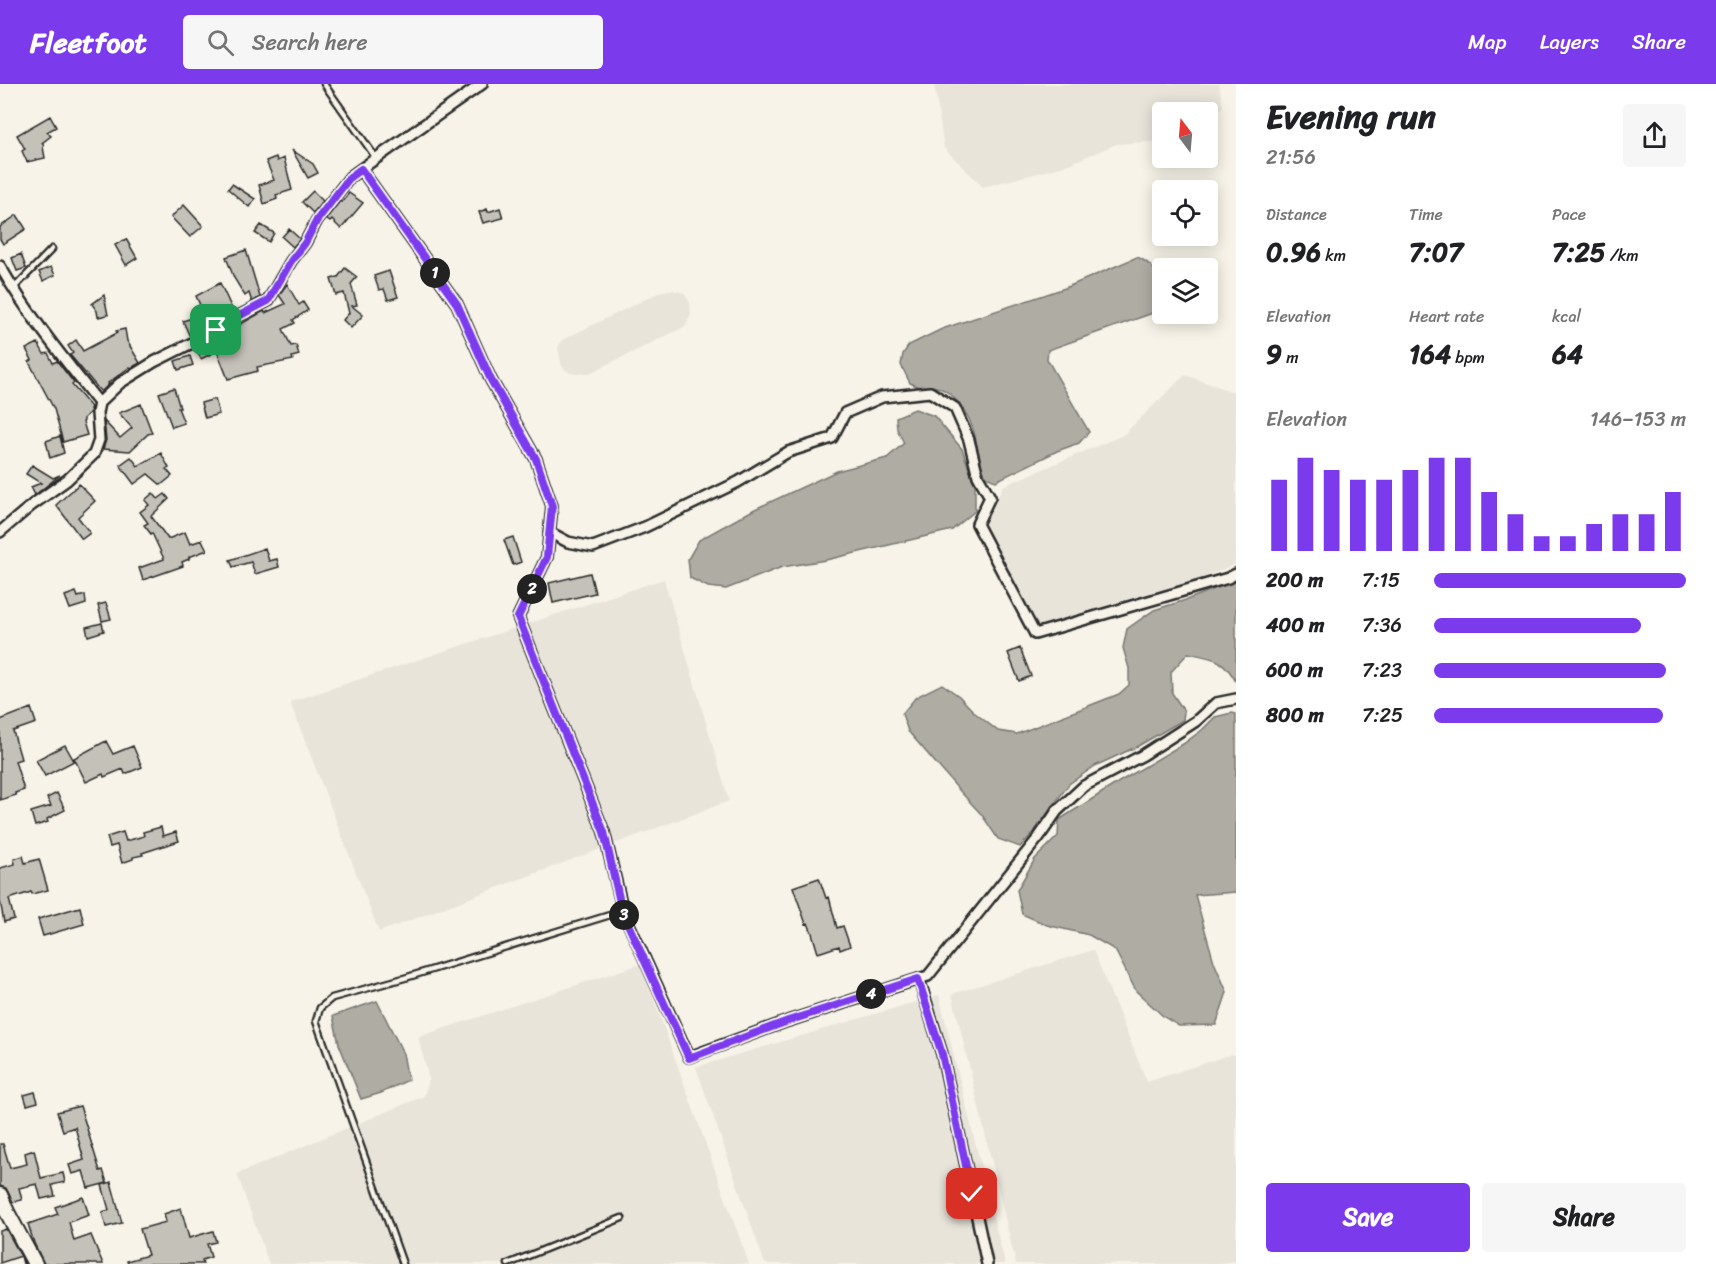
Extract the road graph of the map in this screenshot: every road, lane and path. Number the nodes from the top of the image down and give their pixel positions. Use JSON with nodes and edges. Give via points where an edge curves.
{"nodes":[{"id":1,"x":324,"y":84,"type":"edge"},
{"id":2,"x":482,"y":84,"type":"edge"},
{"id":3,"x":376,"y":158,"type":"junction"},
{"id":4,"x":361,"y":169,"type":"junction"},
{"id":5,"x":52,"y":249,"type":"dead end"},
{"id":6,"x":0,"y":266,"type":"edge"},
{"id":7,"x":13,"y":289,"type":"junction"},
{"id":8,"x":99,"y":404,"type":"junction"},
{"id":9,"x":0,"y":532,"type":"edge"},
{"id":10,"x":549,"y":532,"type":"junction"},
{"id":11,"x":1236,"y":574,"type":"edge"},
{"id":12,"x":1236,"y":699,"type":"edge"},
{"id":13,"x":622,"y":911,"type":"junction"},
{"id":14,"x":918,"y":979,"type":"junction"},
{"id":15,"x":0,"y":1195,"type":"edge"},
{"id":16,"x":622,"y":1218,"type":"dead end"},
{"id":17,"x":35,"y":1264,"type":"edge"},
{"id":18,"x":403,"y":1264,"type":"edge"},
{"id":19,"x":508,"y":1264,"type":"edge"},
{"id":20,"x":987,"y":1264,"type":"edge"}],
"edges":[{"from":1,"to":3,"type":"lane"},
{"from":2,"to":3,"type":"street"},
{"from":3,"to":4,"type":"street"},
{"from":4,"to":8,"type":"street","via":[[350,177],[317,220],[268,301],[154,362],[120,383]]},
{"from":4,"to":10,"type":"street","via":[[457,304],[491,380],[536,459],[552,506]]},
{"from":5,"to":7,"type":"lane"},
{"from":6,"to":7,"type":"street"},
{"from":7,"to":8,"type":"street"},
{"from":8,"to":9,"type":"street","via":[[99,440],[94,454]]},
{"from":10,"to":11,"type":"street","via":[[568,542],[593,547],[645,527],[738,482],[788,452],[831,438],[845,413],[882,397],[930,392],[955,408],[969,440],[978,476],[990,497],[978,524],[1035,634]]},
{"from":10,"to":13,"type":"street","via":[[547,557],[518,617],[604,832]]},
{"from":12,"to":14,"type":"street","via":[[1216,703],[1196,721],[1143,755],[1084,786],[1057,811],[928,976]]},
{"from":13,"to":14,"type":"street","via":[[689,1058]]},
{"from":13,"to":18,"type":"lane","via":[[332,998],[320,1008],[316,1021]]},
{"from":14,"to":20,"type":"street","via":[[942,1054]]},
{"from":15,"to":17,"type":"street"},
{"from":16,"to":19,"type":"lane"}]}
